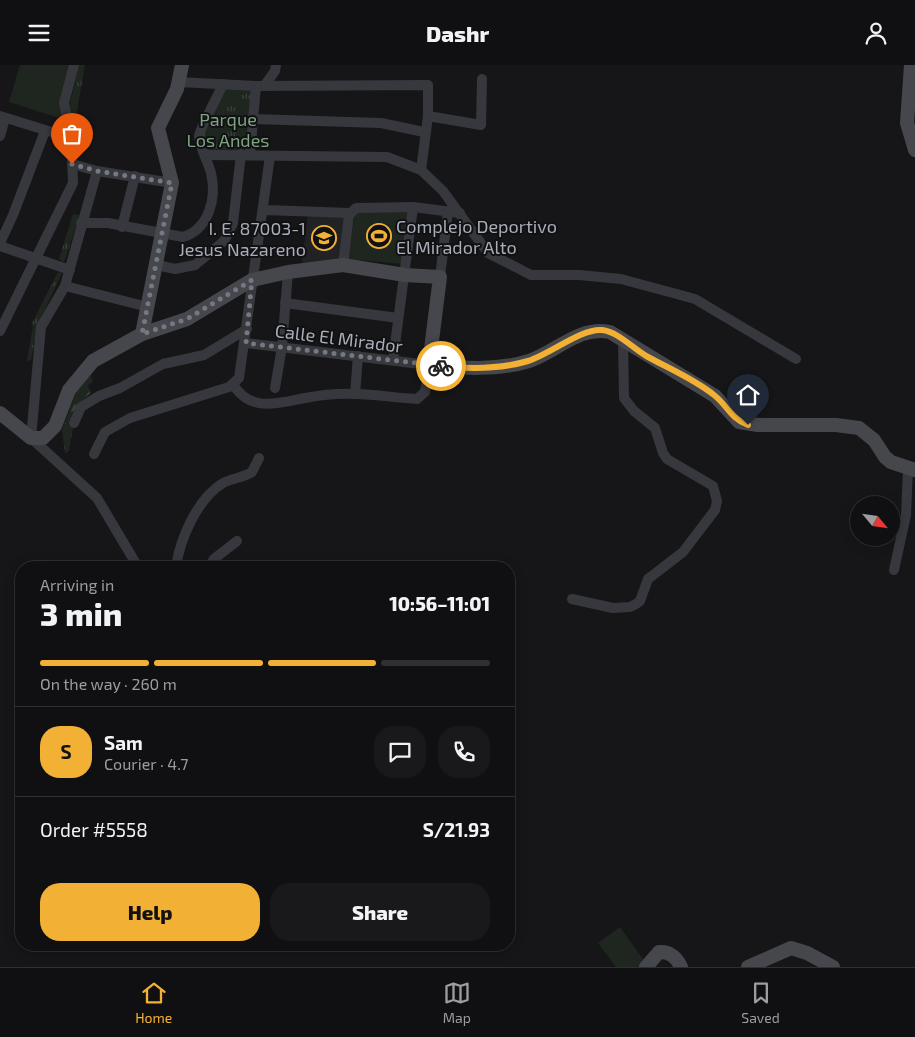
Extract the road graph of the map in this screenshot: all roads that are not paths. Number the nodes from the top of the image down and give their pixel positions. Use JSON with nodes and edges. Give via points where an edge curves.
{"nodes":[{"id":1,"x":74,"y":65,"type":"edge"},
{"id":2,"x":182,"y":65,"type":"edge"},
{"id":3,"x":276,"y":65,"type":"edge"},
{"id":4,"x":911,"y":65,"type":"edge"},
{"id":5,"x":482,"y":79,"type":"dead end"},
{"id":6,"x":179,"y":82,"type":"junction"},
{"id":7,"x":222,"y":83,"type":"junction"},
{"id":8,"x":260,"y":85,"type":"junction"},
{"id":9,"x":428,"y":116,"type":"junction"},
{"id":10,"x":3,"y":117,"type":"edge"},
{"id":11,"x":253,"y":119,"type":"junction"},
{"id":12,"x":45,"y":131,"type":"junction"},
{"id":13,"x":424,"y":133,"type":"junction"},
{"id":14,"x":0,"y":136,"type":"edge"},
{"id":15,"x":71,"y":138,"type":"junction"},
{"id":16,"x":915,"y":150,"type":"edge"},
{"id":17,"x":205,"y":155,"type":"junction"},
{"id":18,"x":246,"y":155,"type":"junction"},
{"id":19,"x":270,"y":156,"type":"junction"},
{"id":20,"x":72,"y":164,"type":"junction"},
{"id":21,"x":420,"y":170,"type":"junction"},
{"id":22,"x":97,"y":171,"type":"junction"},
{"id":23,"x":135,"y":177,"type":"junction"},
{"id":24,"x":172,"y":183,"type":"junction"},
{"id":25,"x":413,"y":207,"type":"junction"},
{"id":26,"x":264,"y":210,"type":"junction"},
{"id":27,"x":448,"y":211,"type":"junction"},
{"id":28,"x":350,"y":213,"type":"junction"},
{"id":29,"x":460,"y":213,"type":"junction"},
{"id":30,"x":81,"y":223,"type":"junction"},
{"id":31,"x":122,"y":227,"type":"junction"},
{"id":32,"x":163,"y":235,"type":"junction"},
{"id":33,"x":0,"y":244,"type":"edge"},
{"id":34,"x":37,"y":259,"type":"junction"},
{"id":35,"x":157,"y":265,"type":"junction"},
{"id":36,"x":343,"y":265,"type":"junction"},
{"id":37,"x":70,"y":270,"type":"junction"},
{"id":38,"x":288,"y":272,"type":"junction"},
{"id":39,"x":405,"y":275,"type":"junction"},
{"id":40,"x":440,"y":277,"type":"junction"},
{"id":41,"x":252,"y":280,"type":"junction"},
{"id":42,"x":65,"y":286,"type":"junction"},
{"id":43,"x":285,"y":303,"type":"junction"},
{"id":44,"x":148,"y":307,"type":"junction"},
{"id":45,"x":398,"y":317,"type":"junction"},
{"id":46,"x":247,"y":329,"type":"junction"},
{"id":47,"x":0,"y":331,"type":"edge"},
{"id":48,"x":142,"y":334,"type":"junction"},
{"id":49,"x":623,"y":340,"type":"junction"},
{"id":50,"x":246,"y":343,"type":"junction"},
{"id":51,"x":282,"y":347,"type":"junction"},
{"id":52,"x":358,"y":356,"type":"junction"},
{"id":53,"x":796,"y":359,"type":"dead end"},
{"id":54,"x":393,"y":360,"type":"junction"},
{"id":55,"x":429,"y":365,"type":"junction"},
{"id":56,"x":233,"y":384,"type":"junction"},
{"id":57,"x":275,"y":388,"type":"dead end"},
{"id":58,"x":355,"y":394,"type":"junction"},
{"id":59,"x":0,"y":413,"type":"edge"},
{"id":60,"x":74,"y":423,"type":"dead end"},
{"id":61,"x":31,"y":439,"type":"junction"},
{"id":62,"x":94,"y":454,"type":"dead end"},
{"id":63,"x":259,"y":458,"type":"dead end"},
{"id":64,"x":912,"y":469,"type":"edge"},
{"id":65,"x":237,"y":541,"type":"dead end"},
{"id":66,"x":134,"y":561,"type":"edge"},
{"id":67,"x":178,"y":561,"type":"edge"},
{"id":68,"x":213,"y":561,"type":"edge"},
{"id":69,"x":894,"y":570,"type":"dead end"},
{"id":70,"x":572,"y":599,"type":"dead end"},
{"id":71,"x":646,"y":967,"type":"edge"},
{"id":72,"x":681,"y":967,"type":"edge"},
{"id":73,"x":748,"y":967,"type":"edge"},
{"id":74,"x":833,"y":967,"type":"edge"}],
"edges":[{"from":1,"to":15,"type":"street","via":[[64,103]]},
{"from":2,"to":6,"type":"main road"},
{"from":3,"to":8,"type":"street","via":[[276,71]]},
{"from":4,"to":16,"type":"main road","via":[[907,117]]},
{"from":5,"to":9,"type":"street","via":[[481,125]]},
{"from":6,"to":7,"type":"street"},
{"from":6,"to":24,"type":"main road","via":[[158,128]]},
{"from":7,"to":8,"type":"street"},
{"from":7,"to":17,"type":"street","via":[[199,136]]},
{"from":8,"to":9,"type":"street","via":[[428,85]]},
{"from":8,"to":11,"type":"street"},
{"from":9,"to":13,"type":"street"},
{"from":10,"to":12,"type":"street"},
{"from":10,"to":14,"type":"street"},
{"from":11,"to":13,"type":"street","via":[[381,123]]},
{"from":11,"to":18,"type":"street"},
{"from":12,"to":15,"type":"street"},
{"from":12,"to":33,"type":"street"},
{"from":13,"to":21,"type":"street"},
{"from":15,"to":20,"type":"street"},
{"from":17,"to":18,"type":"street"},
{"from":17,"to":32,"type":"street","via":[[213,187],[211,205],[203,225],[183,237]]},
{"from":18,"to":19,"type":"street"},
{"from":18,"to":35,"type":"street","via":[[233,223],[224,241],[195,265],[174,269]]},
{"from":19,"to":21,"type":"street","via":[[388,157]]},
{"from":19,"to":26,"type":"street"},
{"from":20,"to":22,"type":"street"},
{"from":20,"to":34,"type":"street","via":[[73,183]]},
{"from":21,"to":29,"type":"street","via":[[443,191]]},
{"from":22,"to":23,"type":"street"},
{"from":22,"to":30,"type":"street"},
{"from":23,"to":24,"type":"street"},
{"from":23,"to":31,"type":"street"},
{"from":24,"to":32,"type":"main road"},
{"from":25,"to":27,"type":"street"},
{"from":25,"to":28,"type":"street","via":[[356,208]]},
{"from":25,"to":39,"type":"street"},
{"from":26,"to":28,"type":"street"},
{"from":26,"to":41,"type":"street"},
{"from":27,"to":29,"type":"street"},
{"from":27,"to":40,"type":"street"},
{"from":28,"to":36,"type":"street"},
{"from":29,"to":53,"type":"street","via":[[488,253],[531,275],[621,279],[695,299]]},
{"from":30,"to":31,"type":"street","via":[[108,223]]},
{"from":30,"to":37,"type":"street"},
{"from":31,"to":32,"type":"street"},
{"from":32,"to":35,"type":"main road"},
{"from":33,"to":34,"type":"street"},
{"from":34,"to":37,"type":"street"},
{"from":34,"to":47,"type":"street"},
{"from":35,"to":44,"type":"main road"},
{"from":36,"to":38,"type":"main road"},
{"from":36,"to":39,"type":"main road"},
{"from":37,"to":42,"type":"street"},
{"from":38,"to":41,"type":"main road"},
{"from":38,"to":43,"type":"street"},
{"from":39,"to":40,"type":"main road"},
{"from":39,"to":45,"type":"street"},
{"from":40,"to":55,"type":"main road"},
{"from":41,"to":46,"type":"street"},
{"from":41,"to":48,"type":"main road","via":[[187,319]]},
{"from":42,"to":44,"type":"street"},
{"from":42,"to":61,"type":"street","via":[[41,327]]},
{"from":43,"to":45,"type":"street"},
{"from":43,"to":51,"type":"street"},
{"from":44,"to":48,"type":"main road"},
{"from":45,"to":54,"type":"street"},
{"from":46,"to":50,"type":"street"},
{"from":46,"to":60,"type":"street","via":[[204,355],[163,364],[99,396],[81,407]]},
{"from":48,"to":61,"type":"main road","via":[[93,361],[69,390],[55,426],[44,439]]},
{"from":49,"to":55,"type":"main road","via":[[600,330],[586,332],[528,361],[470,369]]},
{"from":49,"to":64,"type":"main road","via":[[715,396],[739,422],[836,425],[859,429],[874,440],[885,457]]},
{"from":49,"to":70,"type":"street","via":[[623,390],[627,404],[655,428],[667,459],[713,486],[718,501],[715,510],[683,552],[648,579],[636,604],[613,608]]},
{"from":50,"to":51,"type":"street","name":"Calle El Mirador"},
{"from":50,"to":56,"type":"street","via":[[239,378]]},
{"from":51,"to":52,"type":"street","name":"Calle El Mirador"},
{"from":51,"to":57,"type":"street"},
{"from":52,"to":54,"type":"street","name":"Calle El Mirador"},
{"from":52,"to":58,"type":"street"},
{"from":54,"to":55,"type":"street","name":"Calle El Mirador"},
{"from":55,"to":58,"type":"street","via":[[422,397],[417,399]]},
{"from":56,"to":58,"type":"street","via":[[242,396],[254,402],[274,405],[304,398]]},
{"from":56,"to":62,"type":"street","via":[[130,418],[105,433]]},
{"from":59,"to":61,"type":"main road"},
{"from":61,"to":66,"type":"street","via":[[97,497]]},
{"from":63,"to":67,"type":"street","via":[[252,472],[222,483],[204,501]]},
{"from":64,"to":69,"type":"street"},
{"from":65,"to":68,"type":"street"},
{"from":71,"to":72,"type":"main road","via":[[662,952],[672,955]]},
{"from":73,"to":74,"type":"main road","via":[[791,948]]}]}
